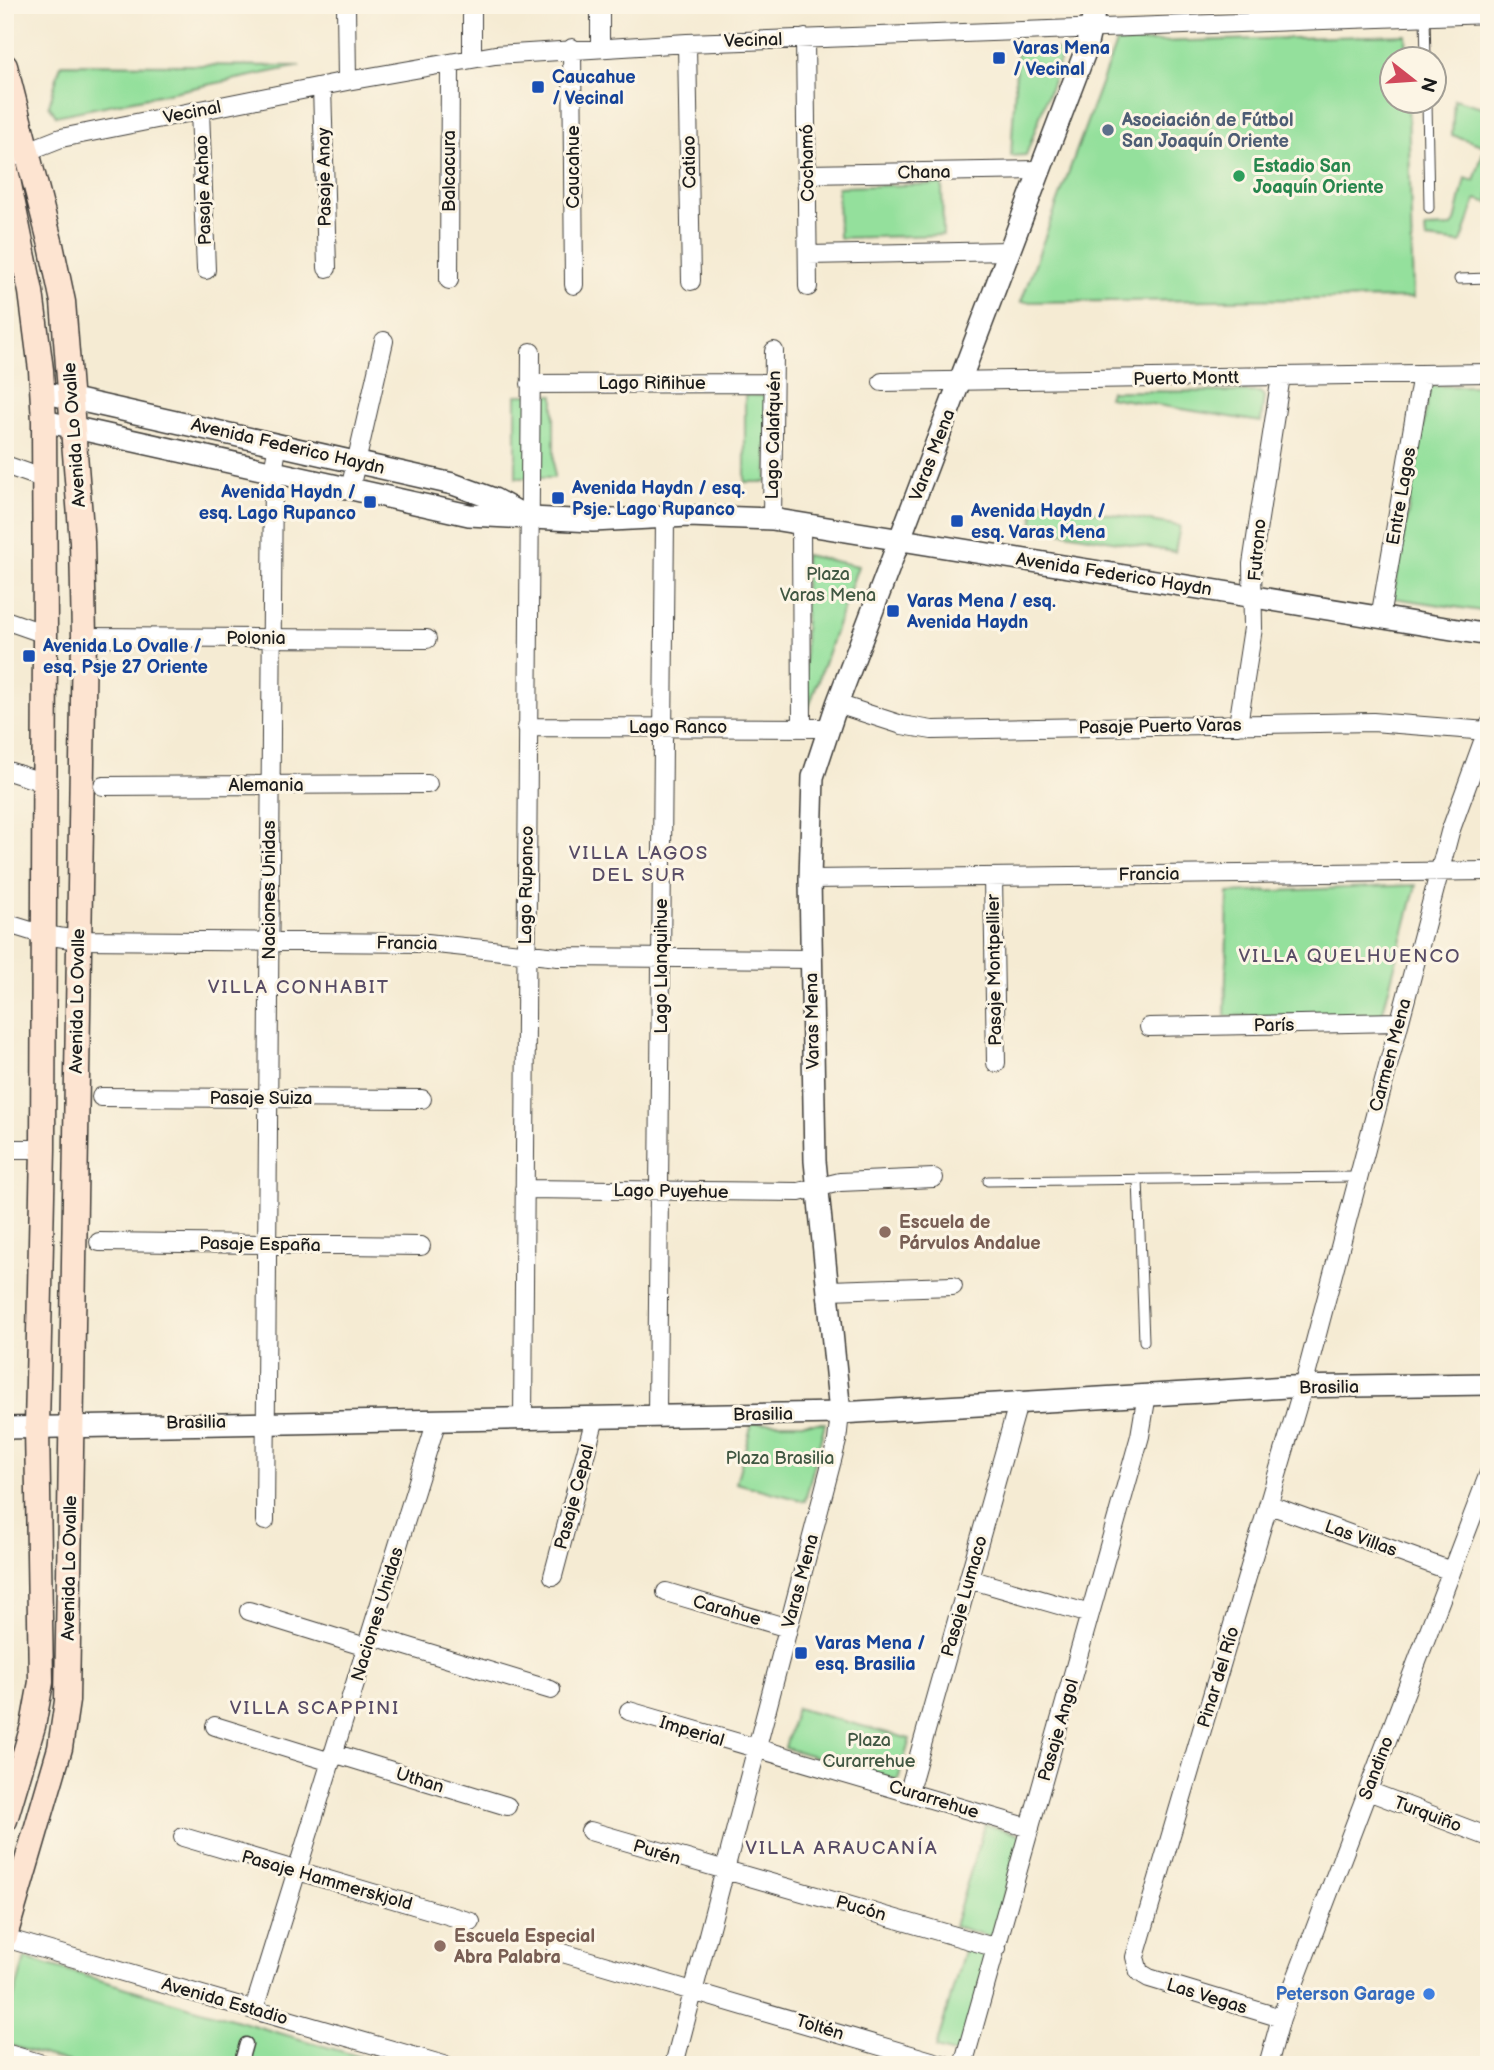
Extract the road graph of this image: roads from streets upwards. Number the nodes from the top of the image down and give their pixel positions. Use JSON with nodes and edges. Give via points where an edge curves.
{"nodes":[{"id":1,"x":346,"y":5,"type":"edge"},
{"id":2,"x":472,"y":5,"type":"edge"},
{"id":3,"x":600,"y":5,"type":"edge"},
{"id":4,"x":1096,"y":5,"type":"edge"},
{"id":5,"x":1489,"y":14,"type":"edge"},
{"id":6,"x":1092,"y":29,"type":"junction"},
{"id":7,"x":805,"y":38,"type":"junction"},
{"id":8,"x":687,"y":43,"type":"junction"},
{"id":9,"x":600,"y":47,"type":"junction"},
{"id":10,"x":572,"y":48,"type":"junction"},
{"id":11,"x":472,"y":59,"type":"junction"},
{"id":12,"x":450,"y":62,"type":"junction"},
{"id":13,"x":5,"y":66,"type":"edge"},
{"id":14,"x":347,"y":81,"type":"junction"},
{"id":15,"x":322,"y":86,"type":"junction"},
{"id":16,"x":200,"y":110,"type":"junction"},
{"id":17,"x":16,"y":155,"type":"edge"},
{"id":18,"x":1040,"y":170,"type":"junction"},
{"id":19,"x":807,"y":174,"type":"junction"},
{"id":20,"x":7,"y":182,"type":"edge"},
{"id":21,"x":1009,"y":251,"type":"junction"},
{"id":22,"x":808,"y":255,"type":"junction"},
{"id":23,"x":327,"y":268,"type":"dead end"},
{"id":24,"x":206,"y":270,"type":"dead end"},
{"id":25,"x":449,"y":280,"type":"dead end"},
{"id":26,"x":691,"y":281,"type":"dead end"},
{"id":27,"x":574,"y":285,"type":"dead end"},
{"id":28,"x":808,"y":287,"type":"dead end"},
{"id":29,"x":384,"y":341,"type":"dead end"},
{"id":30,"x":774,"y":351,"type":"dead end"},
{"id":31,"x":531,"y":352,"type":"dead end"},
{"id":32,"x":1489,"y":373,"type":"edge"},
{"id":33,"x":1422,"y":374,"type":"junction"},
{"id":34,"x":1281,"y":376,"type":"junction"},
{"id":35,"x":882,"y":382,"type":"dead end"},
{"id":36,"x":959,"y":382,"type":"junction"},
{"id":37,"x":773,"y":383,"type":"junction"},
{"id":38,"x":530,"y":384,"type":"junction"},
{"id":39,"x":43,"y":391,"type":"junction"},
{"id":40,"x":71,"y":398,"type":"junction"},
{"id":41,"x":44,"y":421,"type":"junction"},
{"id":42,"x":184,"y":423,"type":"junction"},
{"id":43,"x":74,"y":427,"type":"junction"},
{"id":44,"x":278,"y":444,"type":"junction"},
{"id":45,"x":178,"y":450,"type":"junction"},
{"id":46,"x":357,"y":462,"type":"junction"},
{"id":47,"x":5,"y":465,"type":"edge"},
{"id":48,"x":272,"y":471,"type":"junction"},
{"id":49,"x":45,"y":479,"type":"junction"},
{"id":50,"x":350,"y":489,"type":"junction"},
{"id":51,"x":665,"y":517,"type":"junction"},
{"id":52,"x":528,"y":518,"type":"junction"},
{"id":53,"x":772,"y":519,"type":"junction"},
{"id":54,"x":801,"y":523,"type":"junction"},
{"id":55,"x":901,"y":539,"type":"junction"},
{"id":56,"x":1253,"y":597,"type":"junction"},
{"id":57,"x":1380,"y":618,"type":"junction"},
{"id":58,"x":5,"y":620,"type":"edge"},
{"id":59,"x":46,"y":634,"type":"junction"},
{"id":60,"x":1489,"y":635,"type":"edge"},
{"id":61,"x":84,"y":637,"type":"junction"},
{"id":62,"x":271,"y":638,"type":"junction"},
{"id":63,"x":427,"y":639,"type":"dead end"},
{"id":64,"x":837,"y":704,"type":"junction"},
{"id":65,"x":1238,"y":725,"type":"junction"},
{"id":66,"x":527,"y":727,"type":"junction"},
{"id":67,"x":663,"y":727,"type":"junction"},
{"id":68,"x":802,"y":727,"type":"junction"},
{"id":69,"x":828,"y":728,"type":"junction"},
{"id":70,"x":1488,"y":728,"type":"edge"},
{"id":71,"x":5,"y":769,"type":"edge"},
{"id":72,"x":45,"y":783,"type":"junction"},
{"id":73,"x":428,"y":784,"type":"dead end"},
{"id":74,"x":270,"y":785,"type":"junction"},
{"id":75,"x":103,"y":786,"type":"dead end"},
{"id":76,"x":1489,"y":871,"type":"edge"},
{"id":77,"x":1439,"y":872,"type":"junction"},
{"id":78,"x":993,"y":877,"type":"junction"},
{"id":79,"x":810,"y":879,"type":"junction"},
{"id":80,"x":5,"y":923,"type":"edge"},
{"id":81,"x":44,"y":935,"type":"junction"},
{"id":82,"x":78,"y":940,"type":"junction"},
{"id":83,"x":268,"y":942,"type":"junction"},
{"id":84,"x":525,"y":954,"type":"junction"},
{"id":85,"x":661,"y":958,"type":"junction"},
{"id":86,"x":811,"y":959,"type":"junction"},
{"id":87,"x":1399,"y":1023,"type":"junction"},
{"id":88,"x":1149,"y":1027,"type":"dead end"},
{"id":89,"x":996,"y":1063,"type":"dead end"},
{"id":90,"x":101,"y":1097,"type":"dead end"},
{"id":91,"x":268,"y":1098,"type":"junction"},
{"id":92,"x":422,"y":1100,"type":"dead end"},
{"id":93,"x":43,"y":1149,"type":"junction"},
{"id":94,"x":5,"y":1150,"type":"edge"},
{"id":95,"x":934,"y":1178,"type":"dead end"},
{"id":96,"x":817,"y":1187,"type":"junction"},
{"id":97,"x":524,"y":1189,"type":"junction"},
{"id":98,"x":659,"y":1191,"type":"junction"},
{"id":99,"x":99,"y":1242,"type":"dead end"},
{"id":100,"x":267,"y":1245,"type":"junction"},
{"id":101,"x":421,"y":1246,"type":"dead end"},
{"id":102,"x":953,"y":1286,"type":"dead end"},
{"id":103,"x":829,"y":1290,"type":"junction"},
{"id":104,"x":1489,"y":1384,"type":"edge"},
{"id":105,"x":1303,"y":1387,"type":"junction"},
{"id":106,"x":1147,"y":1394,"type":"junction"},
{"id":107,"x":1019,"y":1400,"type":"junction"},
{"id":108,"x":840,"y":1413,"type":"junction"},
{"id":109,"x":657,"y":1415,"type":"junction"},
{"id":110,"x":595,"y":1418,"type":"junction"},
{"id":111,"x":523,"y":1419,"type":"junction"},
{"id":112,"x":437,"y":1420,"type":"junction"},
{"id":113,"x":267,"y":1421,"type":"junction"},
{"id":114,"x":71,"y":1425,"type":"junction"},
{"id":115,"x":37,"y":1426,"type":"junction"},
{"id":116,"x":5,"y":1428,"type":"edge"},
{"id":117,"x":1489,"y":1473,"type":"edge"},
{"id":118,"x":1270,"y":1505,"type":"junction"},
{"id":119,"x":265,"y":1521,"type":"dead end"},
{"id":120,"x":1451,"y":1571,"type":"junction"},
{"id":121,"x":553,"y":1576,"type":"dead end"},
{"id":122,"x":969,"y":1579,"type":"junction"},
{"id":123,"x":666,"y":1592,"type":"dead end"},
{"id":124,"x":249,"y":1611,"type":"dead end"},
{"id":125,"x":1090,"y":1614,"type":"junction"},
{"id":126,"x":788,"y":1628,"type":"junction"},
{"id":127,"x":368,"y":1641,"type":"junction"},
{"id":128,"x":551,"y":1690,"type":"dead end"},
{"id":129,"x":629,"y":1711,"type":"dead end"},
{"id":130,"x":215,"y":1726,"type":"dead end"},
{"id":131,"x":756,"y":1748,"type":"junction"},
{"id":132,"x":332,"y":1758,"type":"junction"},
{"id":133,"x":11,"y":1778,"type":"edge"},
{"id":134,"x":909,"y":1791,"type":"junction"},
{"id":135,"x":1368,"y":1791,"type":"junction"},
{"id":136,"x":506,"y":1806,"type":"dead end"},
{"id":137,"x":5,"y":1820,"type":"edge"},
{"id":138,"x":1030,"y":1828,"type":"junction"},
{"id":139,"x":590,"y":1831,"type":"dead end"},
{"id":140,"x":183,"y":1837,"type":"dead end"},
{"id":141,"x":1489,"y":1837,"type":"edge"},
{"id":142,"x":724,"y":1870,"type":"junction"},
{"id":143,"x":297,"y":1871,"type":"junction"},
{"id":144,"x":471,"y":1923,"type":"dead end"},
{"id":145,"x":5,"y":1937,"type":"edge"},
{"id":146,"x":996,"y":1948,"type":"junction"},
{"id":147,"x":556,"y":1951,"type":"dead end"},
{"id":148,"x":1136,"y":1967,"type":"joint"},
{"id":149,"x":693,"y":1991,"type":"junction"},
{"id":150,"x":254,"y":2009,"type":"junction"},
{"id":151,"x":1281,"y":2018,"type":"junction"},
{"id":152,"x":246,"y":2044,"type":"dead end"},
{"id":153,"x":5,"y":2053,"type":"edge"},
{"id":154,"x":46,"y":2065,"type":"edge"},
{"id":155,"x":240,"y":2065,"type":"edge"},
{"id":156,"x":444,"y":2065,"type":"edge"},
{"id":157,"x":674,"y":2065,"type":"edge"},
{"id":158,"x":945,"y":2065,"type":"edge"},
{"id":159,"x":963,"y":2065,"type":"edge"},
{"id":160,"x":1268,"y":2065,"type":"edge"}],
"edges":[{"from":1,"to":14,"type":"street"},
{"from":2,"to":11,"type":"street"},
{"from":3,"to":9,"type":"street"},
{"from":4,"to":6,"type":"street","name":"Varas Mena"},
{"from":5,"to":6,"type":"street","name":"Vecinal"},
{"from":6,"to":7,"type":"street","name":"Vecinal"},
{"from":6,"to":18,"type":"street","name":"Varas Mena"},
{"from":7,"to":8,"type":"street","name":"Vecinal"},
{"from":7,"to":19,"type":"street","name":"Cochamó"},
{"from":8,"to":9,"type":"street","name":"Vecinal"},
{"from":8,"to":26,"type":"street","name":"Catiao"},
{"from":9,"to":10,"type":"street","name":"Vecinal"},
{"from":10,"to":11,"type":"street","name":"Vecinal"},
{"from":10,"to":27,"type":"street","name":"Caucahue"},
{"from":11,"to":12,"type":"street","name":"Vecinal"},
{"from":12,"to":14,"type":"street","name":"Vecinal"},
{"from":12,"to":25,"type":"street","name":"Balcacura"},
{"from":13,"to":17,"type":"main road","name":"Avenida Lo Ovalle"},
{"from":14,"to":15,"type":"street","name":"Vecinal"},
{"from":15,"to":16,"type":"street","name":"Vecinal"},
{"from":15,"to":23,"type":"street","name":"Pasaje Anay"},
{"from":16,"to":17,"type":"street","name":"Vecinal","via":[[61,138]]},
{"from":16,"to":24,"type":"street","name":"Pasaje Achao"},
{"from":17,"to":20,"type":"street"},
{"from":17,"to":40,"type":"main road","name":"Avenida Lo Ovalle","via":[[58,274]]},
{"from":18,"to":19,"type":"street","name":"Chana"},
{"from":18,"to":21,"type":"street","name":"Varas Mena"},
{"from":19,"to":22,"type":"street","name":"Cochamó"},
{"from":20,"to":39,"type":"main road","name":"Avenida Lo Ovalle","via":[[31,292]]},
{"from":21,"to":22,"type":"street"},
{"from":21,"to":36,"type":"street","name":"Varas Mena"},
{"from":22,"to":28,"type":"street","name":"Cochamó"},
{"from":29,"to":46,"type":"street"},
{"from":30,"to":37,"type":"street","name":"Lago Calafquén"},
{"from":31,"to":38,"type":"street","name":"Lago Rupanco"},
{"from":32,"to":33,"type":"street","name":"Puerto Montt"},
{"from":33,"to":34,"type":"street","name":"Puerto Montt"},
{"from":33,"to":57,"type":"street","name":"Entre Lagos"},
{"from":34,"to":36,"type":"street","name":"Puerto Montt"},
{"from":34,"to":56,"type":"street","name":"Futrono","via":[[1252,564]]},
{"from":35,"to":36,"type":"street","name":"Puerto Montt"},
{"from":36,"to":55,"type":"street","name":"Varas Mena"},
{"from":37,"to":38,"type":"street","name":"Lago Riñihue"},
{"from":37,"to":53,"type":"street","name":"Lago Calafquén"},
{"from":38,"to":52,"type":"street","name":"Lago Rupanco"},
{"from":39,"to":40,"type":"street","name":"Avenida Federico Haydn"},
{"from":39,"to":41,"type":"main road","name":"Avenida Lo Ovalle"},
{"from":40,"to":42,"type":"street","name":"Avenida Federico Haydn"},
{"from":40,"to":43,"type":"main road","name":"Avenida Lo Ovalle"},
{"from":41,"to":43,"type":"street","name":"Avenida Federico Haydn"},
{"from":41,"to":49,"type":"main road","name":"Avenida Lo Ovalle"},
{"from":42,"to":44,"type":"street","name":"Avenida Federico Haydn"},
{"from":42,"to":45,"type":"street"},
{"from":43,"to":45,"type":"street","name":"Avenida Federico Haydn"},
{"from":43,"to":61,"type":"main road","name":"Avenida Lo Ovalle"},
{"from":44,"to":46,"type":"street","name":"Avenida Federico Haydn"},
{"from":44,"to":48,"type":"street","name":"Naciones Unidas"},
{"from":45,"to":48,"type":"street","name":"Avenida Federico Haydn"},
{"from":46,"to":50,"type":"street"},
{"from":46,"to":52,"type":"street","name":"Avenida Federico Haydn","via":[[474,491]]},
{"from":47,"to":49,"type":"street"},
{"from":48,"to":50,"type":"street","name":"Avenida Federico Haydn"},
{"from":48,"to":62,"type":"street","name":"Naciones Unidas"},
{"from":49,"to":59,"type":"main road","name":"Avenida Lo Ovalle"},
{"from":50,"to":52,"type":"street","name":"Avenida Federico Haydn","via":[[469,515]]},
{"from":51,"to":52,"type":"street","name":"Avenida Federico Haydn","via":[[593,522]]},
{"from":51,"to":53,"type":"street","name":"Avenida Federico Haydn"},
{"from":51,"to":67,"type":"street","name":"Lago Llanquihue"},
{"from":52,"to":66,"type":"street","name":"Lago Rupanco"},
{"from":53,"to":54,"type":"street","name":"Avenida Federico Haydn"},
{"from":54,"to":55,"type":"street","name":"Avenida Federico Haydn"},
{"from":54,"to":68,"type":"street"},
{"from":55,"to":56,"type":"street","name":"Avenida Federico Haydn"},
{"from":55,"to":64,"type":"street","name":"Varas Mena"},
{"from":56,"to":57,"type":"street","name":"Avenida Federico Haydn"},
{"from":56,"to":65,"type":"street","name":"Futrono","via":[[1253,628]]},
{"from":57,"to":60,"type":"street","name":"Avenida Federico Haydn"},
{"from":58,"to":59,"type":"street"},
{"from":59,"to":72,"type":"main road","name":"Avenida Lo Ovalle"},
{"from":61,"to":62,"type":"street","name":"Polonia"},
{"from":61,"to":82,"type":"main road","name":"Avenida Lo Ovalle"},
{"from":62,"to":63,"type":"street","name":"Polonia"},
{"from":62,"to":74,"type":"street","name":"Naciones Unidas"},
{"from":64,"to":65,"type":"street","name":"Pasaje Puerto Varas","via":[[932,730]]},
{"from":64,"to":69,"type":"street","name":"Varas Mena"},
{"from":65,"to":70,"type":"street","name":"Pasaje Puerto Varas","via":[[1405,722]]},
{"from":66,"to":67,"type":"street","name":"Lago Ranco"},
{"from":66,"to":84,"type":"street","name":"Lago Rupanco"},
{"from":67,"to":68,"type":"street","name":"Lago Ranco"},
{"from":67,"to":85,"type":"street","name":"Lago Llanquihue"},
{"from":68,"to":69,"type":"street","name":"Lago Ranco"},
{"from":69,"to":79,"type":"street","name":"Varas Mena","via":[[810,794]]},
{"from":70,"to":77,"type":"street","name":"Carmen Mena"},
{"from":71,"to":72,"type":"street"},
{"from":72,"to":81,"type":"main road","name":"Avenida Lo Ovalle"},
{"from":73,"to":74,"type":"street","name":"Alemania"},
{"from":74,"to":75,"type":"street","name":"Alemania"},
{"from":74,"to":83,"type":"street","name":"Naciones Unidas"},
{"from":76,"to":77,"type":"street","name":"Francia"},
{"from":77,"to":78,"type":"street","name":"Francia"},
{"from":77,"to":87,"type":"street","name":"Carmen Mena"},
{"from":78,"to":79,"type":"street","name":"Francia"},
{"from":78,"to":89,"type":"street","name":"Pasaje Montpellier"},
{"from":79,"to":86,"type":"street","name":"Varas Mena"},
{"from":80,"to":81,"type":"street","name":"Francia"},
{"from":81,"to":82,"type":"street","name":"Francia"},
{"from":81,"to":93,"type":"main road","name":"Avenida Lo Ovalle"},
{"from":82,"to":83,"type":"street","name":"Francia"},
{"from":82,"to":114,"type":"main road","name":"Avenida Lo Ovalle"},
{"from":83,"to":84,"type":"street","name":"Francia","via":[[442,943]]},
{"from":83,"to":91,"type":"street","name":"Naciones Unidas"},
{"from":84,"to":85,"type":"street","name":"Francia"},
{"from":84,"to":97,"type":"street","name":"Lago Rupanco"},
{"from":85,"to":86,"type":"street","name":"Francia"},
{"from":85,"to":98,"type":"street","name":"Lago Llanquihue"},
{"from":86,"to":96,"type":"street","name":"Varas Mena"},
{"from":87,"to":88,"type":"street","name":"París"},
{"from":87,"to":105,"type":"street","name":"Carmen Mena"},
{"from":90,"to":91,"type":"street","name":"Pasaje Suiza"},
{"from":91,"to":92,"type":"street","name":"Pasaje Suiza"},
{"from":91,"to":100,"type":"street","name":"Naciones Unidas"},
{"from":93,"to":94,"type":"street"},
{"from":93,"to":115,"type":"main road","name":"Avenida Lo Ovalle"},
{"from":95,"to":96,"type":"street","name":"Lago Puyehue"},
{"from":96,"to":98,"type":"street","name":"Lago Puyehue","via":[[799,1192]]},
{"from":96,"to":103,"type":"street","name":"Varas Mena"},
{"from":97,"to":98,"type":"street","name":"Lago Puyehue"},
{"from":97,"to":111,"type":"street","name":"Lago Rupanco"},
{"from":98,"to":109,"type":"street","name":"Lago Llanquihue"},
{"from":99,"to":100,"type":"street","name":"Pasaje España"},
{"from":100,"to":101,"type":"street","name":"Pasaje España"},
{"from":100,"to":113,"type":"street","name":"Naciones Unidas"},
{"from":102,"to":103,"type":"street"},
{"from":103,"to":108,"type":"street","name":"Varas Mena"},
{"from":104,"to":105,"type":"street","name":"Brasilia"},
{"from":105,"to":106,"type":"street","name":"Brasilia"},
{"from":105,"to":118,"type":"street","name":"Pinar del Río"},
{"from":106,"to":107,"type":"street","name":"Brasilia"},
{"from":106,"to":125,"type":"street","name":"Pasaje Angol","via":[[1140,1436]]},
{"from":107,"to":108,"type":"street","name":"Brasilia"},
{"from":107,"to":122,"type":"street","name":"Pasaje Lumaco"},
{"from":108,"to":109,"type":"street","name":"Brasilia"},
{"from":108,"to":126,"type":"street","name":"Varas Mena","via":[[837,1441]]},
{"from":109,"to":110,"type":"street","name":"Brasilia"},
{"from":110,"to":111,"type":"street","name":"Brasilia"},
{"from":110,"to":121,"type":"street","name":"Pasaje Cepal"},
{"from":111,"to":112,"type":"street","name":"Brasilia"},
{"from":112,"to":113,"type":"street","name":"Brasilia"},
{"from":112,"to":127,"type":"street","name":"Naciones Unidas"},
{"from":113,"to":114,"type":"street","name":"Brasilia"},
{"from":113,"to":119,"type":"street","name":"Naciones Unidas"},
{"from":114,"to":115,"type":"street","name":"Brasilia"},
{"from":114,"to":145,"type":"main road","name":"Avenida Lo Ovalle","via":[[65,1724]]},
{"from":115,"to":116,"type":"street","name":"Brasilia"},
{"from":115,"to":133,"type":"main road","name":"Avenida Lo Ovalle","via":[[40,1682],[36,1711]]},
{"from":117,"to":120,"type":"street","name":"Sandino"},
{"from":118,"to":120,"type":"street","name":"Las Villas"},
{"from":118,"to":148,"type":"street","name":"Pinar del Río","via":[[1136,1952]]},
{"from":120,"to":135,"type":"street","name":"Sandino"},
{"from":122,"to":125,"type":"street"},
{"from":122,"to":134,"type":"street","name":"Pasaje Lumaco"},
{"from":123,"to":126,"type":"street","name":"Carahue"},
{"from":124,"to":127,"type":"street"},
{"from":125,"to":138,"type":"street","name":"Pasaje Angol"},
{"from":126,"to":131,"type":"street","name":"Varas Mena"},
{"from":127,"to":128,"type":"street"},
{"from":127,"to":132,"type":"street","name":"Naciones Unidas"},
{"from":129,"to":131,"type":"street","name":"Imperial"},
{"from":130,"to":132,"type":"street","name":"Uthan"},
{"from":131,"to":134,"type":"street","name":"Curarrehue"},
{"from":131,"to":142,"type":"street","name":"Varas Mena"},
{"from":132,"to":136,"type":"street","name":"Uthan"},
{"from":132,"to":143,"type":"street","name":"Naciones Unidas"},
{"from":133,"to":137,"type":"main road","name":"Avenida Lo Ovalle"},
{"from":134,"to":138,"type":"street","name":"Curarrehue"},
{"from":135,"to":141,"type":"street","name":"Turquiño"},
{"from":135,"to":151,"type":"street","name":"Sandino"},
{"from":138,"to":146,"type":"street","name":"Pasaje Angol"},
{"from":139,"to":142,"type":"street","name":"Purén"},
{"from":140,"to":143,"type":"street","name":"Pasaje Hammerskjold"},
{"from":142,"to":146,"type":"street","name":"Pucón"},
{"from":142,"to":149,"type":"street","name":"Varas Mena"},
{"from":143,"to":144,"type":"street","name":"Pasaje Hammerskjold"},
{"from":143,"to":150,"type":"street","name":"Naciones Unidas"},
{"from":145,"to":150,"type":"street","name":"Avenida Estadio"},
{"from":146,"to":159,"type":"street","name":"Pasaje Angol"},
{"from":147,"to":149,"type":"street","name":"Toltén"},
{"from":148,"to":151,"type":"street","name":"Las Vegas","via":[[1149,1978]]},
{"from":149,"to":157,"type":"street","name":"Varas Mena"},
{"from":149,"to":158,"type":"street","name":"Toltén"},
{"from":150,"to":156,"type":"street","name":"Avenida Estadio"},
{"from":151,"to":160,"type":"street","name":"Sandino"},
{"from":152,"to":155,"type":"street"},
{"from":153,"to":154,"type":"street"}]}
